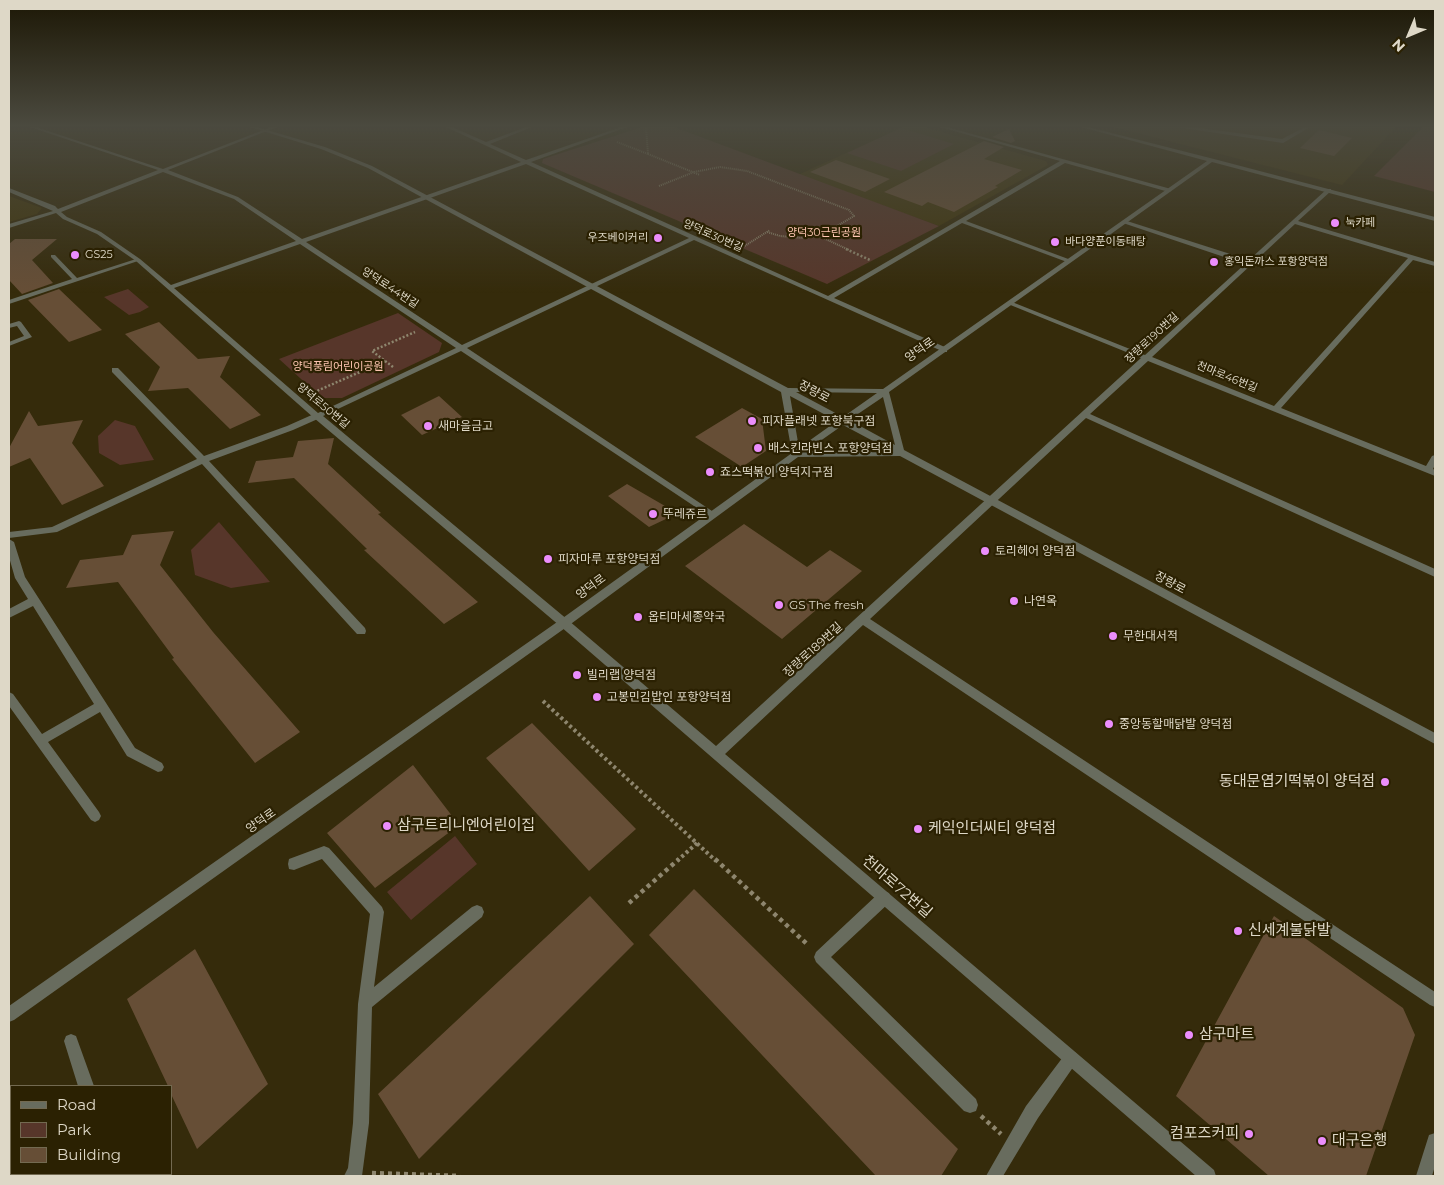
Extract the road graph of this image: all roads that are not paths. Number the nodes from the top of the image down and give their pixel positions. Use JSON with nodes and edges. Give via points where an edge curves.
{"nodes":[{"id":1,"x":131,"y":182,"type":"edge"},
{"id":2,"x":196,"y":182,"type":"edge"},
{"id":3,"x":398,"y":182,"type":"edge"},
{"id":4,"x":467,"y":182,"type":"edge"},
{"id":5,"x":572,"y":182,"type":"edge"},
{"id":6,"x":1028,"y":182,"type":"edge"},
{"id":7,"x":1141,"y":182,"type":"edge"},
{"id":8,"x":1180,"y":182,"type":"edge"},
{"id":9,"x":1299,"y":182,"type":"edge"},
{"id":10,"x":9,"y":190,"type":"edge"},
{"id":11,"x":1169,"y":190,"type":"junction"},
{"id":12,"x":1329,"y":190,"type":"junction"},
{"id":13,"x":427,"y":197,"type":"junction"},
{"id":14,"x":58,"y":211,"type":"junction"},
{"id":15,"x":1435,"y":219,"type":"edge"},
{"id":16,"x":961,"y":221,"type":"junction"},
{"id":17,"x":1125,"y":222,"type":"junction"},
{"id":18,"x":1294,"y":222,"type":"junction"},
{"id":19,"x":9,"y":226,"type":"edge"},
{"id":20,"x":694,"y":238,"type":"junction"},
{"id":21,"x":302,"y":242,"type":"junction"},
{"id":22,"x":53,"y":256,"type":"dead end"},
{"id":23,"x":1412,"y":257,"type":"junction"},
{"id":24,"x":138,"y":260,"type":"junction"},
{"id":25,"x":1070,"y":261,"type":"junction"},
{"id":26,"x":1250,"y":263,"type":"junction"},
{"id":27,"x":1435,"y":264,"type":"edge"},
{"id":28,"x":76,"y":280,"type":"junction"},
{"id":29,"x":592,"y":285,"type":"junction"},
{"id":30,"x":169,"y":288,"type":"junction"},
{"id":31,"x":829,"y":298,"type":"junction"},
{"id":32,"x":9,"y":302,"type":"edge"},
{"id":33,"x":1010,"y":303,"type":"junction"},
{"id":34,"x":9,"y":326,"type":"edge"},
{"id":35,"x":9,"y":344,"type":"edge"},
{"id":36,"x":462,"y":348,"type":"junction"},
{"id":37,"x":944,"y":350,"type":"junction"},
{"id":38,"x":1148,"y":358,"type":"junction"},
{"id":39,"x":115,"y":370,"type":"dead end"},
{"id":40,"x":785,"y":390,"type":"junction"},
{"id":41,"x":885,"y":391,"type":"junction"},
{"id":42,"x":1276,"y":409,"type":"junction"},
{"id":43,"x":1084,"y":415,"type":"junction"},
{"id":44,"x":317,"y":416,"type":"junction"},
{"id":45,"x":843,"y":422,"type":"junction"},
{"id":46,"x":901,"y":453,"type":"junction"},
{"id":47,"x":796,"y":454,"type":"junction"},
{"id":48,"x":1435,"y":458,"type":"edge"},
{"id":49,"x":203,"y":460,"type":"junction"},
{"id":50,"x":1432,"y":472,"type":"edge"},
{"id":51,"x":991,"y":502,"type":"junction"},
{"id":52,"x":712,"y":515,"type":"junction"},
{"id":53,"x":9,"y":536,"type":"edge"},
{"id":54,"x":9,"y":542,"type":"edge"},
{"id":55,"x":1435,"y":573,"type":"edge"},
{"id":56,"x":34,"y":601,"type":"junction"},
{"id":57,"x":9,"y":614,"type":"edge"},
{"id":58,"x":864,"y":620,"type":"junction"},
{"id":59,"x":564,"y":624,"type":"junction"},
{"id":60,"x":361,"y":631,"type":"dead end"},
{"id":61,"x":9,"y":697,"type":"edge"},
{"id":62,"x":101,"y":706,"type":"junction"},
{"id":63,"x":1435,"y":739,"type":"edge"},
{"id":64,"x":40,"y":740,"type":"junction"},
{"id":65,"x":716,"y":754,"type":"junction"},
{"id":66,"x":158,"y":767,"type":"dead end"},
{"id":67,"x":95,"y":816,"type":"dead end"},
{"id":68,"x":294,"y":864,"type":"dead end"},
{"id":69,"x":884,"y":898,"type":"junction"},
{"id":70,"x":477,"y":912,"type":"dead end"},
{"id":71,"x":1435,"y":1000,"type":"edge"},
{"id":72,"x":364,"y":1004,"type":"junction"},
{"id":73,"x":9,"y":1015,"type":"edge"},
{"id":74,"x":72,"y":1042,"type":"dead end"},
{"id":75,"x":1071,"y":1058,"type":"junction"},
{"id":76,"x":86,"y":1085,"type":"edge"},
{"id":77,"x":970,"y":1105,"type":"road end"},
{"id":78,"x":1435,"y":1141,"type":"edge"},
{"id":79,"x":354,"y":1174,"type":"edge"},
{"id":80,"x":994,"y":1176,"type":"edge"},
{"id":81,"x":1208,"y":1176,"type":"edge"},
{"id":82,"x":1424,"y":1176,"type":"edge"}],
"edges":[{"from":1,"to":14,"type":"street"},
{"from":2,"to":21,"type":"street","name":"양덕로44번길","via":[[228,194]]},
{"from":3,"to":13,"type":"street","name":"장량로"},
{"from":4,"to":13,"type":"street"},
{"from":5,"to":20,"type":"street","name":"양덕로30번길"},
{"from":6,"to":16,"type":"street"},
{"from":7,"to":11,"type":"street"},
{"from":8,"to":11,"type":"street","name":"양덕로"},
{"from":9,"to":12,"type":"street"},
{"from":10,"to":14,"type":"street","name":"양덕로50번길"},
{"from":11,"to":17,"type":"street","name":"양덕로"},
{"from":12,"to":15,"type":"street"},
{"from":12,"to":18,"type":"street","name":"장량로190번길"},
{"from":13,"to":21,"type":"street"},
{"from":13,"to":29,"type":"street","name":"장량로"},
{"from":14,"to":19,"type":"street"},
{"from":14,"to":24,"type":"street","name":"양덕로50번길","via":[[65,218],[112,241]]},
{"from":16,"to":25,"type":"street"},
{"from":16,"to":31,"type":"street"},
{"from":17,"to":25,"type":"street","name":"양덕로"},
{"from":17,"to":26,"type":"street"},
{"from":18,"to":23,"type":"street"},
{"from":18,"to":26,"type":"street","name":"장량로190번길"},
{"from":20,"to":29,"type":"street"},
{"from":20,"to":31,"type":"street","name":"양덕로30번길"},
{"from":21,"to":30,"type":"street"},
{"from":21,"to":36,"type":"street","name":"양덕로44번길"},
{"from":22,"to":28,"type":"street"},
{"from":23,"to":27,"type":"street"},
{"from":23,"to":42,"type":"street"},
{"from":24,"to":28,"type":"street"},
{"from":24,"to":30,"type":"street","name":"양덕로50번길"},
{"from":25,"to":33,"type":"street","name":"양덕로"},
{"from":26,"to":38,"type":"street","name":"장량로190번길"},
{"from":28,"to":32,"type":"street"},
{"from":29,"to":36,"type":"street"},
{"from":29,"to":40,"type":"street","name":"장량로"},
{"from":30,"to":44,"type":"street","name":"양덕로50번길"},
{"from":31,"to":37,"type":"street","name":"양덕로30번길"},
{"from":33,"to":37,"type":"street","name":"양덕로"},
{"from":33,"to":38,"type":"street","name":"천마로46번길"},
{"from":34,"to":35,"type":"street","via":[[19,323],[28,337]]},
{"from":36,"to":44,"type":"street"},
{"from":36,"to":52,"type":"street","name":"양덕로44번길"},
{"from":37,"to":41,"type":"street","name":"양덕로"},
{"from":38,"to":42,"type":"street","name":"천마로46번길"},
{"from":38,"to":43,"type":"street","name":"장량로190번길"},
{"from":39,"to":49,"type":"street"},
{"from":40,"to":41,"type":"street"},
{"from":40,"to":45,"type":"street","name":"장량로"},
{"from":40,"to":47,"type":"street"},
{"from":41,"to":45,"type":"street","name":"양덕로"},
{"from":41,"to":46,"type":"street"},
{"from":42,"to":50,"type":"street","name":"천마로46번길"},
{"from":43,"to":51,"type":"street","name":"장량로190번길"},
{"from":43,"to":55,"type":"street"},
{"from":44,"to":49,"type":"street"},
{"from":44,"to":59,"type":"street","name":"양덕로50번길"},
{"from":45,"to":46,"type":"street","name":"장량로"},
{"from":45,"to":47,"type":"street","name":"양덕로"},
{"from":46,"to":47,"type":"street"},
{"from":46,"to":51,"type":"street","name":"장량로"},
{"from":47,"to":52,"type":"street","name":"양덕로"},
{"from":48,"to":50,"type":"street"},
{"from":49,"to":53,"type":"street","via":[[54,530]]},
{"from":49,"to":60,"type":"street"},
{"from":51,"to":58,"type":"street","name":"장량로189번길"},
{"from":51,"to":63,"type":"street","name":"장량로"},
{"from":52,"to":59,"type":"street","name":"양덕로"},
{"from":54,"to":56,"type":"street","via":[[20,578]]},
{"from":56,"to":57,"type":"street"},
{"from":56,"to":62,"type":"street"},
{"from":58,"to":65,"type":"street","name":"장량로189번길"},
{"from":58,"to":71,"type":"street"},
{"from":59,"to":65,"type":"street","name":"천마로72번길"},
{"from":59,"to":73,"type":"street","name":"양덕로"},
{"from":61,"to":64,"type":"street"},
{"from":62,"to":64,"type":"street"},
{"from":62,"to":66,"type":"street","via":[[131,752]]},
{"from":64,"to":67,"type":"street"},
{"from":65,"to":69,"type":"street","name":"천마로72번길"},
{"from":68,"to":72,"type":"street","via":[[324,852],[377,912]]},
{"from":69,"to":75,"type":"street","name":"천마로72번길"},
{"from":69,"to":77,"type":"street","via":[[822,957]]},
{"from":70,"to":72,"type":"street"},
{"from":72,"to":79,"type":"street","via":[[361,1123]]},
{"from":74,"to":76,"type":"street"},
{"from":75,"to":80,"type":"street","via":[[1032,1112]]},
{"from":75,"to":81,"type":"street","name":"천마로72번길"},
{"from":78,"to":82,"type":"street"}]}
